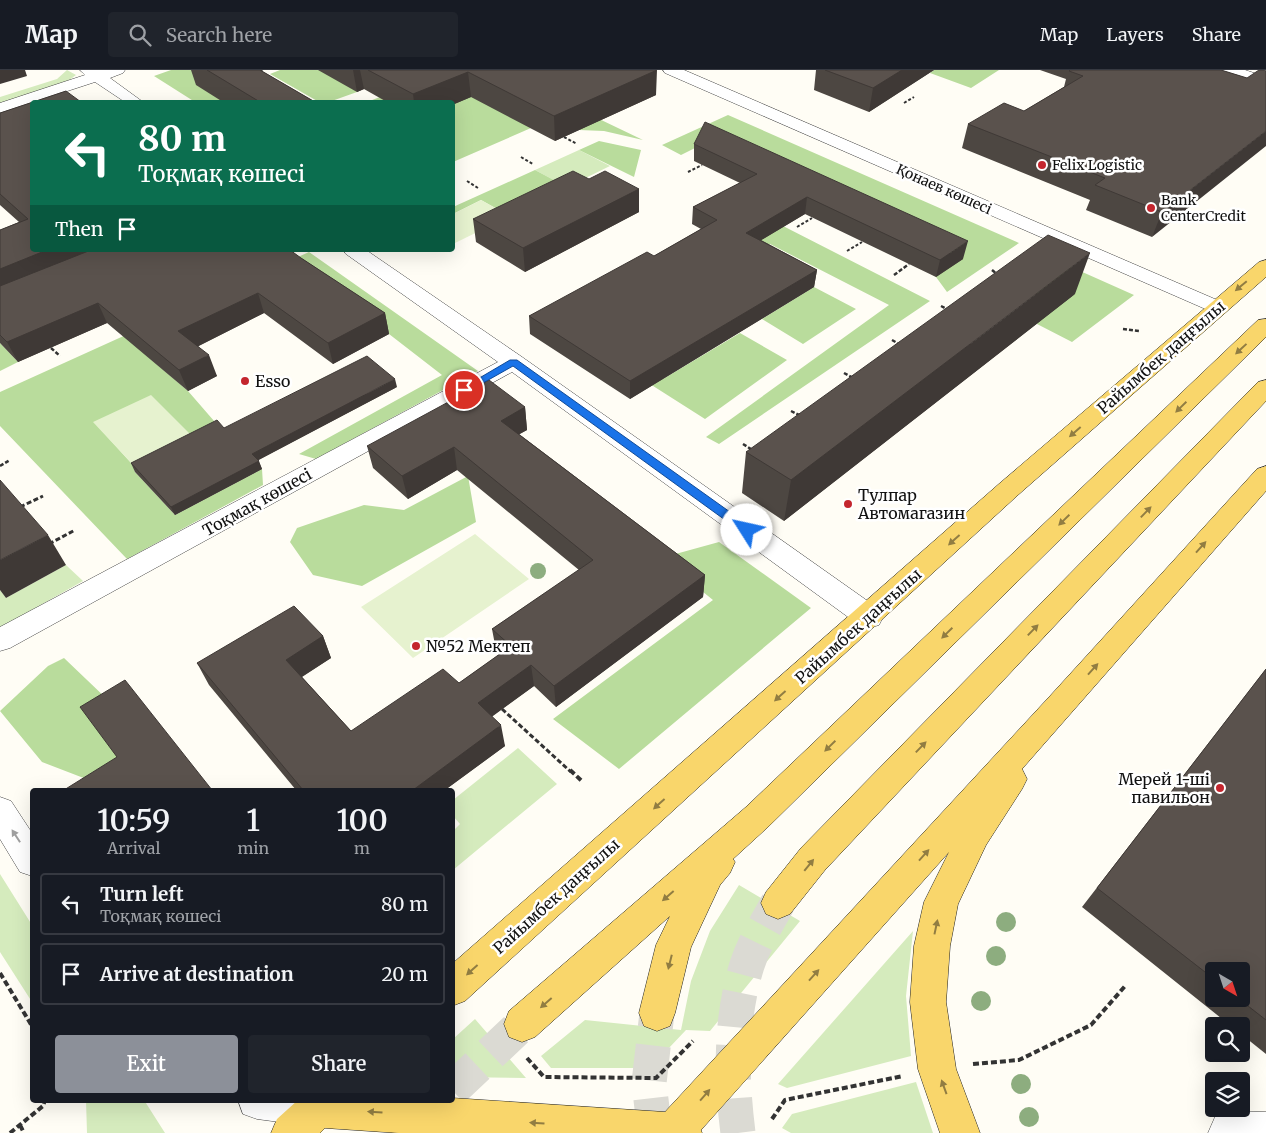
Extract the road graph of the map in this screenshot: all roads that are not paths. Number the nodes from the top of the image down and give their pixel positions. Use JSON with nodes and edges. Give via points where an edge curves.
{"nodes":[{"id":1,"x":117,"y":70,"type":"edge"},
{"id":2,"x":671,"y":70,"type":"edge"},
{"id":3,"x":1229,"y":70,"type":"edge"},
{"id":4,"x":92,"y":73,"type":"edge"},
{"id":5,"x":1266,"y":82,"type":"edge"},
{"id":6,"x":132,"y":100,"type":"edge"},
{"id":7,"x":0,"y":108,"type":"edge"},
{"id":8,"x":356,"y":252,"type":"edge"},
{"id":9,"x":1266,"y":266,"type":"edge"},
{"id":10,"x":1217,"y":307,"type":"junction"},
{"id":11,"x":1266,"y":325,"type":"edge"},
{"id":12,"x":514,"y":362,"type":"junction"},
{"id":13,"x":1266,"y":387,"type":"edge"},
{"id":14,"x":1266,"y":475,"type":"edge"},
{"id":15,"x":869,"y":617,"type":"junction"},
{"id":16,"x":0,"y":640,"type":"edge"},
{"id":17,"x":1061,"y":705,"type":"junction"},
{"id":18,"x":0,"y":811,"type":"edge"},
{"id":19,"x":756,"y":817,"type":"junction"},
{"id":20,"x":30,"y":858,"type":"edge"},
{"id":21,"x":778,"y":902,"type":"tunnel mouth"},
{"id":22,"x":455,"y":985,"type":"edge"},
{"id":23,"x":657,"y":1013,"type":"tunnel mouth"},
{"id":24,"x":523,"y":1039,"type":"tunnel mouth"},
{"id":25,"x":269,"y":1103,"type":"edge"},
{"id":26,"x":312,"y":1114,"type":"edge"},
{"id":27,"x":1266,"y":1132,"type":"edge"},
{"id":28,"x":675,"y":1133,"type":"edge"},
{"id":29,"x":960,"y":1133,"type":"edge"},
{"id":30,"x":1228,"y":1133,"type":"edge"}],
"edges":[{"from":1,"to":4,"type":"street"},
{"from":2,"to":10,"type":"street","name":"Қонаев көшесі"},
{"from":3,"to":5,"type":"street"},
{"from":4,"to":6,"type":"street"},
{"from":4,"to":7,"type":"street"},
{"from":8,"to":12,"type":"street"},
{"from":9,"to":10,"type":"main road","name":"Райымбек даңғылы","one_way":true},
{"from":10,"to":15,"type":"main road","name":"Райымбек даңғылы","one_way":true},
{"from":11,"to":19,"type":"main road","one_way":true},
{"from":12,"to":15,"type":"street"},
{"from":12,"to":16,"type":"street","name":"Тоқмақ көшесі"},
{"from":21,"to":13,"type":"main road","one_way":true,"via":[[813,859]]},
{"from":17,"to":14,"type":"main road","one_way":true},
{"from":15,"to":22,"type":"main road","name":"Райымбек даңғылы","one_way":true},
{"from":28,"to":17,"type":"main road","one_way":true},
{"from":29,"to":17,"type":"main road","one_way":true,"via":[[937,1069],[928,1002],[932,946],[941,902],[974,834]]},
{"from":20,"to":18,"type":"street","one_way":true},
{"from":19,"to":23,"type":"main road","one_way":true,"via":[[708,874],[674,945]]},
{"from":19,"to":24,"type":"main road","one_way":true},
{"from":25,"to":26,"type":"street"},
{"from":28,"to":26,"type":"main road","one_way":true},
{"from":27,"to":30,"type":"street"}]}
